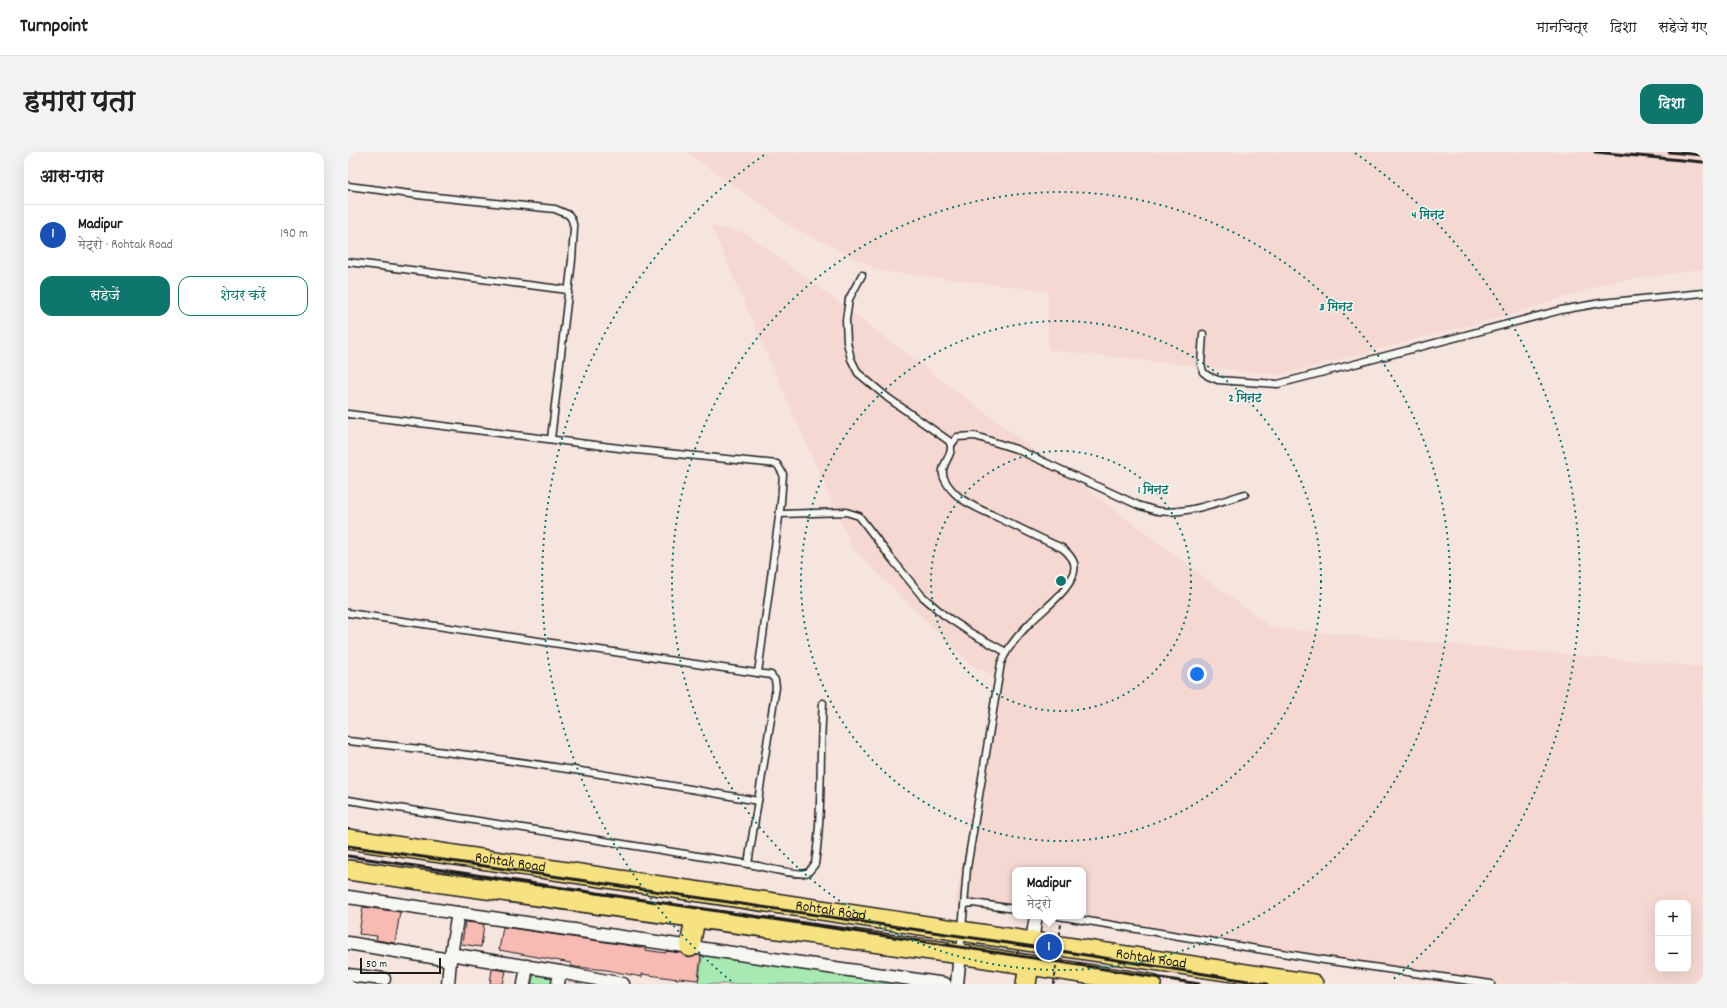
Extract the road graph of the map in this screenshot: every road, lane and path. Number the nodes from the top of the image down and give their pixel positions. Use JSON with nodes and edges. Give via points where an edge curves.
{"nodes":[{"id":1,"x":348,"y":186,"type":"edge"},
{"id":2,"x":348,"y":262,"type":"edge"},
{"id":3,"x":862,"y":276,"type":"dead end"},
{"id":4,"x":568,"y":290,"type":"junction"},
{"id":5,"x":1703,"y":293,"type":"edge"},
{"id":6,"x":1203,"y":334,"type":"dead end"},
{"id":7,"x":348,"y":414,"type":"edge"},
{"id":8,"x":551,"y":439,"type":"junction"},
{"id":9,"x":951,"y":444,"type":"junction"},
{"id":10,"x":1245,"y":494,"type":"dead end"},
{"id":11,"x":780,"y":514,"type":"junction"},
{"id":12,"x":348,"y":613,"type":"edge"},
{"id":13,"x":1006,"y":652,"type":"junction"},
{"id":14,"x":758,"y":673,"type":"junction"},
{"id":15,"x":824,"y":703,"type":"dead end"},
{"id":16,"x":348,"y":741,"type":"edge"},
{"id":17,"x":348,"y":800,"type":"edge"},
{"id":18,"x":758,"y":801,"type":"junction"},
{"id":19,"x":348,"y":839,"type":"edge"},
{"id":20,"x":748,"y":864,"type":"junction"},
{"id":21,"x":348,"y":870,"type":"edge"},
{"id":22,"x":348,"y":897,"type":"edge"},
{"id":23,"x":964,"y":906,"type":"junction"},
{"id":24,"x":1012,"y":909,"type":"edge"},
{"id":25,"x":458,"y":913,"type":"junction"},
{"id":26,"x":694,"y":918,"type":"junction"},
{"id":27,"x":1036,"y":919,"type":"edge"},
{"id":28,"x":1076,"y":919,"type":"edge"},
{"id":29,"x":1062,"y":924,"type":"dead end"},
{"id":30,"x":963,"y":931,"type":"junction"},
{"id":31,"x":1032,"y":941,"type":"junction"},
{"id":32,"x":348,"y":943,"type":"edge"},
{"id":33,"x":690,"y":947,"type":"junction"},
{"id":34,"x":960,"y":954,"type":"junction"},
{"id":35,"x":450,"y":957,"type":"junction"},
{"id":36,"x":1029,"y":965,"type":"junction"},
{"id":37,"x":527,"y":966,"type":"junction"},
{"id":38,"x":560,"y":972,"type":"junction"},
{"id":39,"x":348,"y":975,"type":"edge"},
{"id":40,"x":384,"y":979,"type":"dead end"},
{"id":41,"x":452,"y":983,"type":"edge"},
{"id":42,"x":524,"y":984,"type":"edge"},
{"id":43,"x":558,"y":984,"type":"edge"},
{"id":44,"x":623,"y":984,"type":"edge"},
{"id":45,"x":945,"y":984,"type":"edge"},
{"id":46,"x":957,"y":984,"type":"edge"},
{"id":47,"x":1026,"y":984,"type":"edge"},
{"id":48,"x":1054,"y":984,"type":"edge"},
{"id":49,"x":1150,"y":984,"type":"edge"},
{"id":50,"x":1314,"y":984,"type":"edge"},
{"id":51,"x":1491,"y":984,"type":"edge"}],
"edges":[{"from":1,"to":4,"type":"lane","via":[[564,211],[569,214],[574,228]]},
{"from":2,"to":4,"type":"lane"},
{"from":3,"to":9,"type":"lane","via":[[849,299],[846,320],[848,348],[858,373]]},
{"from":4,"to":8,"type":"lane"},
{"from":5,"to":6,"type":"lane","via":[[1601,303],[1561,310],[1278,384],[1218,380],[1208,376],[1203,372],[1201,364]]},
{"from":7,"to":8,"type":"lane"},
{"from":8,"to":11,"type":"lane","via":[[777,464],[783,474]]},
{"from":9,"to":10,"type":"lane","via":[[957,438],[975,436],[1016,449],[1140,506],[1158,511],[1206,506]]},
{"from":9,"to":13,"type":"lane","via":[[943,472],[950,488],[959,497],[1062,548],[1074,562],[1074,572],[1068,585],[1030,623]]},
{"from":11,"to":13,"type":"lane","via":[[846,512],[859,516],[922,596],[971,633]]},
{"from":11,"to":14,"type":"lane"},
{"from":12,"to":14,"type":"lane"},
{"from":13,"to":23,"type":"lane","via":[[1001,663],[972,837]]},
{"from":14,"to":18,"type":"lane","via":[[771,675],[776,687]]},
{"from":15,"to":20,"type":"lane","via":[[815,864],[806,873],[794,873]]},
{"from":16,"to":18,"type":"lane","via":[[439,750],[629,777]]},
{"from":17,"to":20,"type":"lane"},
{"from":18,"to":20,"type":"lane"},
{"from":19,"to":30,"type":"main road","name":"Rohtak Road"},
{"from":21,"to":26,"type":"main road","name":"Rohtak Road"},
{"from":22,"to":25,"type":"street"},
{"from":23,"to":24,"type":"lane","via":[[973,903]]},
{"from":23,"to":30,"type":"lane"},
{"from":25,"to":33,"type":"street"},
{"from":25,"to":35,"type":"street"},
{"from":26,"to":33,"type":"main road"},
{"from":26,"to":34,"type":"main road","name":"Rohtak Road"},
{"from":27,"to":31,"type":"street"},
{"from":28,"to":51,"type":"lane","via":[[1324,960]]},
{"from":29,"to":48,"type":"path","bridge":true},
{"from":30,"to":31,"type":"main road","name":"Rohtak Road"},
{"from":30,"to":34,"type":"lane"},
{"from":31,"to":50,"type":"main road","name":"Rohtak Road"},
{"from":32,"to":35,"type":"street"},
{"from":33,"to":45,"type":"street"},
{"from":34,"to":36,"type":"main road","name":"Rohtak Road"},
{"from":34,"to":46,"type":"street"},
{"from":35,"to":37,"type":"street"},
{"from":35,"to":41,"type":"street"},
{"from":36,"to":47,"type":"main road"},
{"from":36,"to":49,"type":"main road","name":"Rohtak Road"},
{"from":37,"to":38,"type":"street"},
{"from":37,"to":42,"type":"street"},
{"from":38,"to":43,"type":"street"},
{"from":38,"to":44,"type":"street"},
{"from":39,"to":40,"type":"street"}]}
